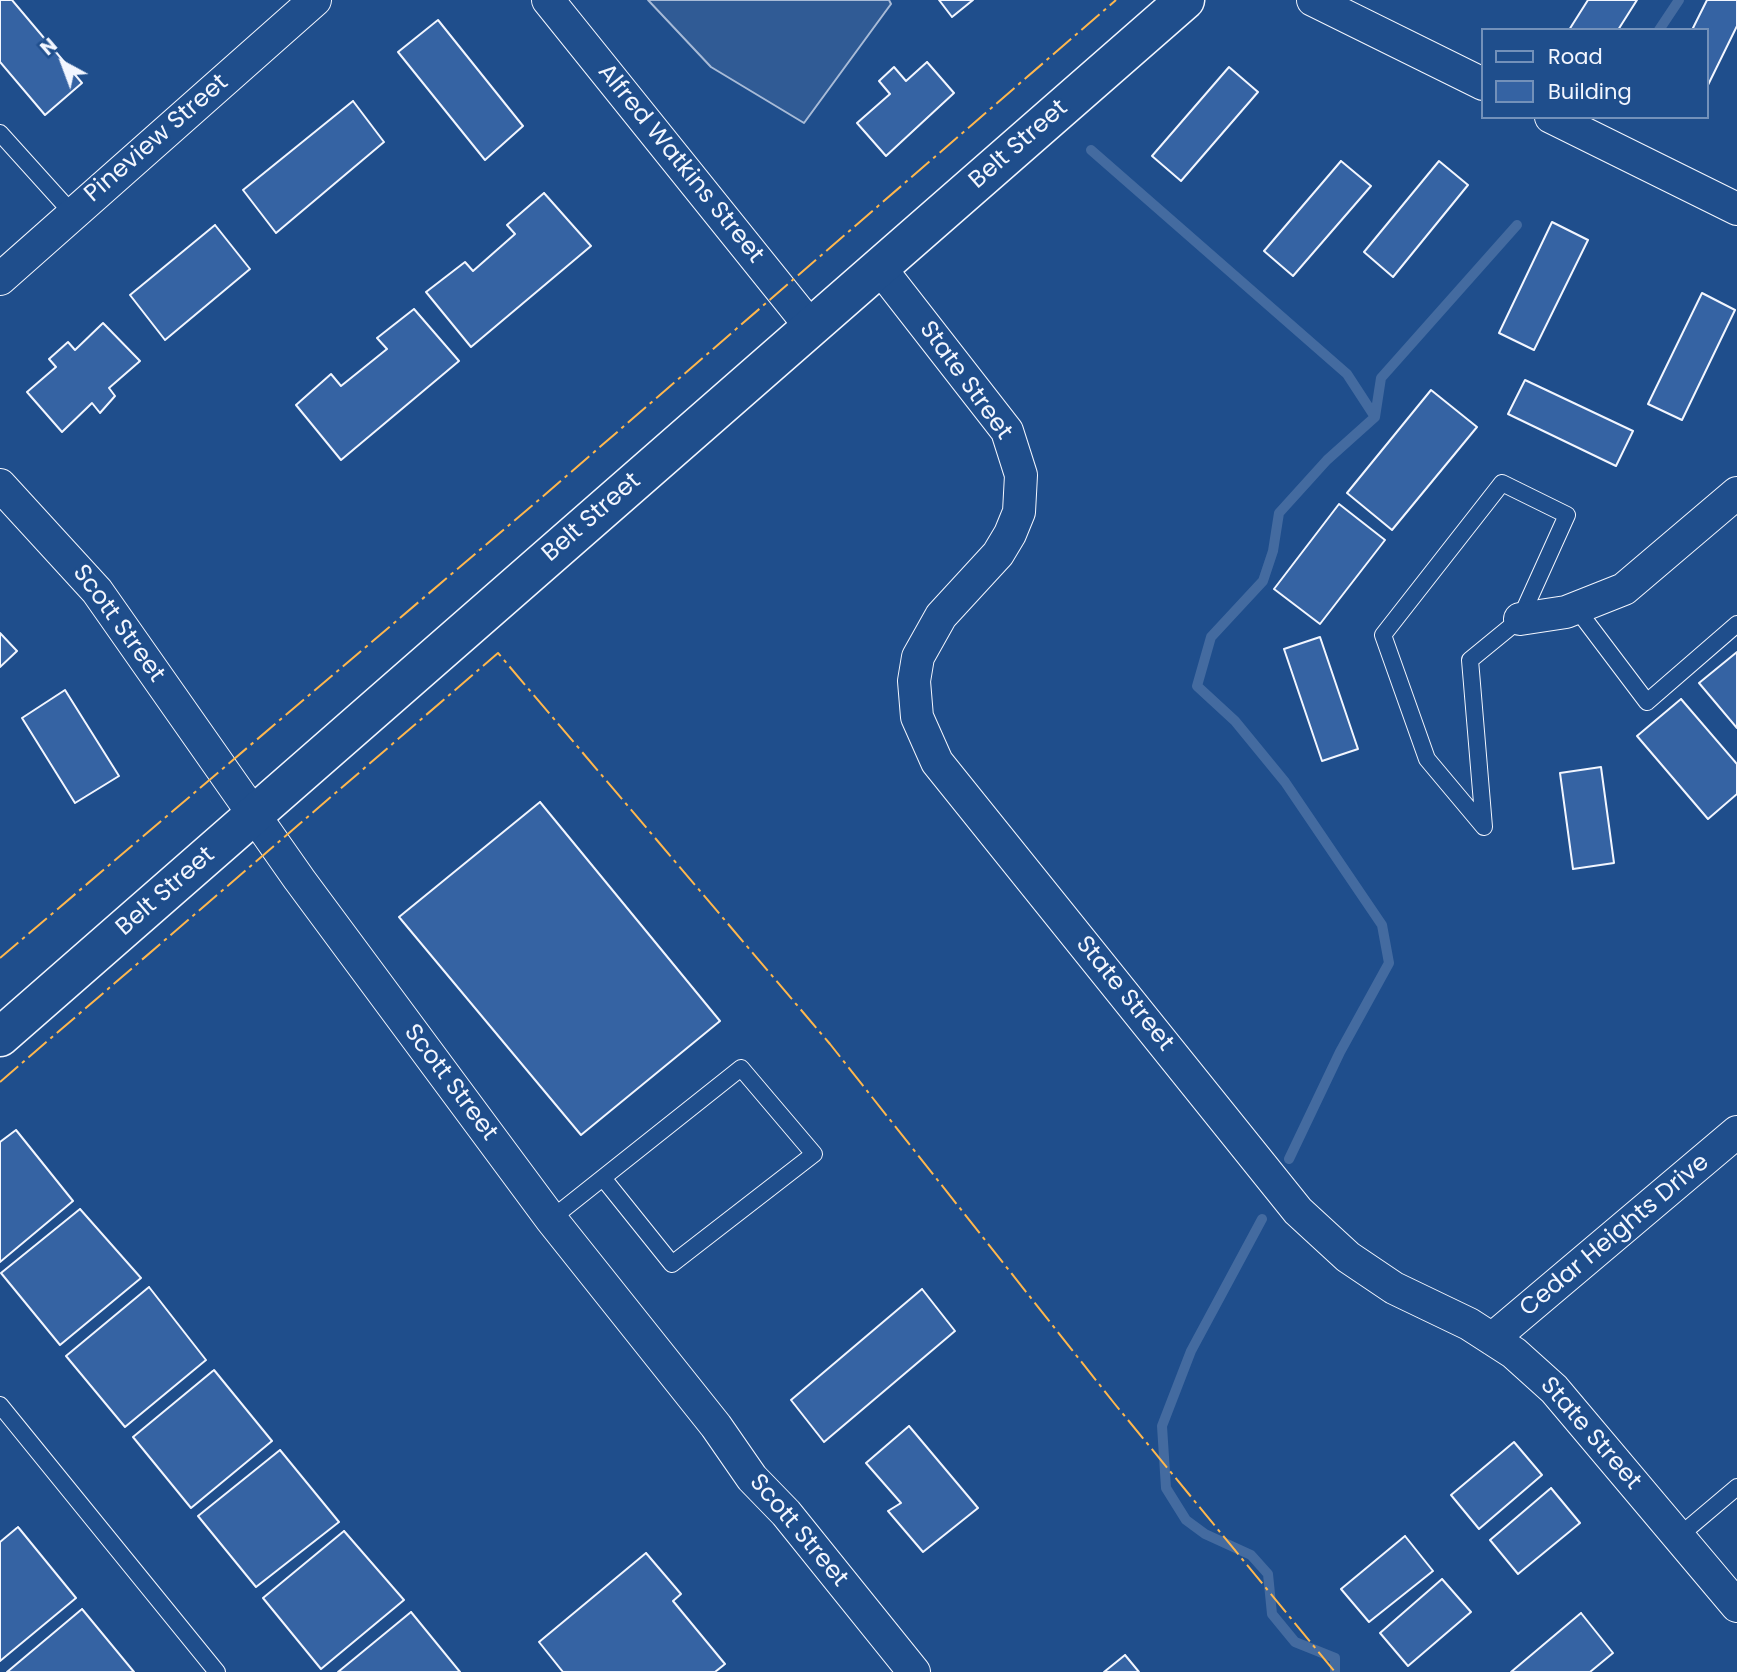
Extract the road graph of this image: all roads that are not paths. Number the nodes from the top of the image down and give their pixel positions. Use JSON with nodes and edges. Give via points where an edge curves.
{"nodes":[{"id":1,"x":315,"y":0,"type":"edge"},
{"id":2,"x":548,"y":0,"type":"edge"},
{"id":3,"x":1185,"y":0,"type":"edge"},
{"id":4,"x":1313,"y":0,"type":"edge"},
{"id":5,"x":1482,"y":84,"type":"edge"},
{"id":6,"x":1555,"y":119,"type":"edge"},
{"id":7,"x":0,"y":133,"type":"edge"},
{"id":8,"x":1737,"y":209,"type":"edge"},
{"id":9,"x":73,"y":214,"type":"junction"},
{"id":10,"x":880,"y":268,"type":"junction"},
{"id":11,"x":0,"y":279,"type":"edge"},
{"id":12,"x":811,"y":327,"type":"junction"},
{"id":13,"x":0,"y":485,"type":"edge"},
{"id":14,"x":1737,"y":493,"type":"edge"},
{"id":15,"x":1576,"y":608,"type":"junction"},
{"id":16,"x":1520,"y":619,"type":"junction"},
{"id":17,"x":1737,"y":624,"type":"edge"},
{"id":18,"x":253,"y":815,"type":"junction"},
{"id":19,"x":0,"y":1037,"type":"edge"},
{"id":20,"x":1737,"y":1132,"type":"edge"},
{"id":21,"x":603,"y":1178,"type":"junction"},
{"id":22,"x":551,"y":1219,"type":"junction"},
{"id":23,"x":1492,"y":1339,"type":"junction"},
{"id":24,"x":0,"y":1405,"type":"edge"},
{"id":25,"x":1737,"y":1487,"type":"edge"},
{"id":26,"x":1679,"y":1536,"type":"junction"},
{"id":27,"x":1737,"y":1606,"type":"edge"},
{"id":28,"x":217,"y":1672,"type":"edge"},
{"id":29,"x":914,"y":1672,"type":"edge"}],
"edges":[{"from":1,"to":9,"type":"street","name":"Pineview Street"},
{"from":2,"to":12,"type":"street","name":"Alfred Watkins Street"},
{"from":3,"to":10,"type":"street","name":"Belt Street"},
{"from":4,"to":5,"type":"street"},
{"from":6,"to":8,"type":"street"},
{"from":7,"to":9,"type":"lane"},
{"from":9,"to":11,"type":"street","name":"Pineview Street"},
{"from":10,"to":12,"type":"street","name":"Belt Street"},
{"from":10,"to":23,"type":"street","name":"State Street","via":[[1007,431],[1021,475],[1019,512],[1010,534],[998,554],[940,616],[918,657],[914,681],[917,717],[937,762],[1298,1211],[1348,1257],[1394,1288],[1433,1304]]},
{"from":12,"to":18,"type":"street","name":"Belt Street"},
{"from":13,"to":18,"type":"street","name":"Scott Street","via":[[97,591]]},
{"from":14,"to":15,"type":"street","via":[[1624,589]]},
{"from":15,"to":16,"type":"street"},
{"from":15,"to":17,"type":"lane","via":[[1647,702]]},
{"from":16,"to":16,"type":"lane","via":[[1567,514],[1502,483],[1383,635],[1427,759],[1484,827],[1471,660]]},
{"from":18,"to":19,"type":"street","name":"Belt Street"},
{"from":18,"to":22,"type":"street","name":"Scott Street"},
{"from":20,"to":23,"type":"street","name":"Cedar Heights Drive"},
{"from":21,"to":21,"type":"lane","via":[[741,1068],[814,1154],[672,1264]]},
{"from":21,"to":22,"type":"lane"},
{"from":22,"to":29,"type":"street","name":"Scott Street","via":[[752,1478],[786,1513]]},
{"from":23,"to":26,"type":"street","name":"State Street","via":[[1555,1389]]},
{"from":24,"to":28,"type":"lane"},
{"from":25,"to":26,"type":"lane"},
{"from":26,"to":27,"type":"street","name":"State Street"}]}
